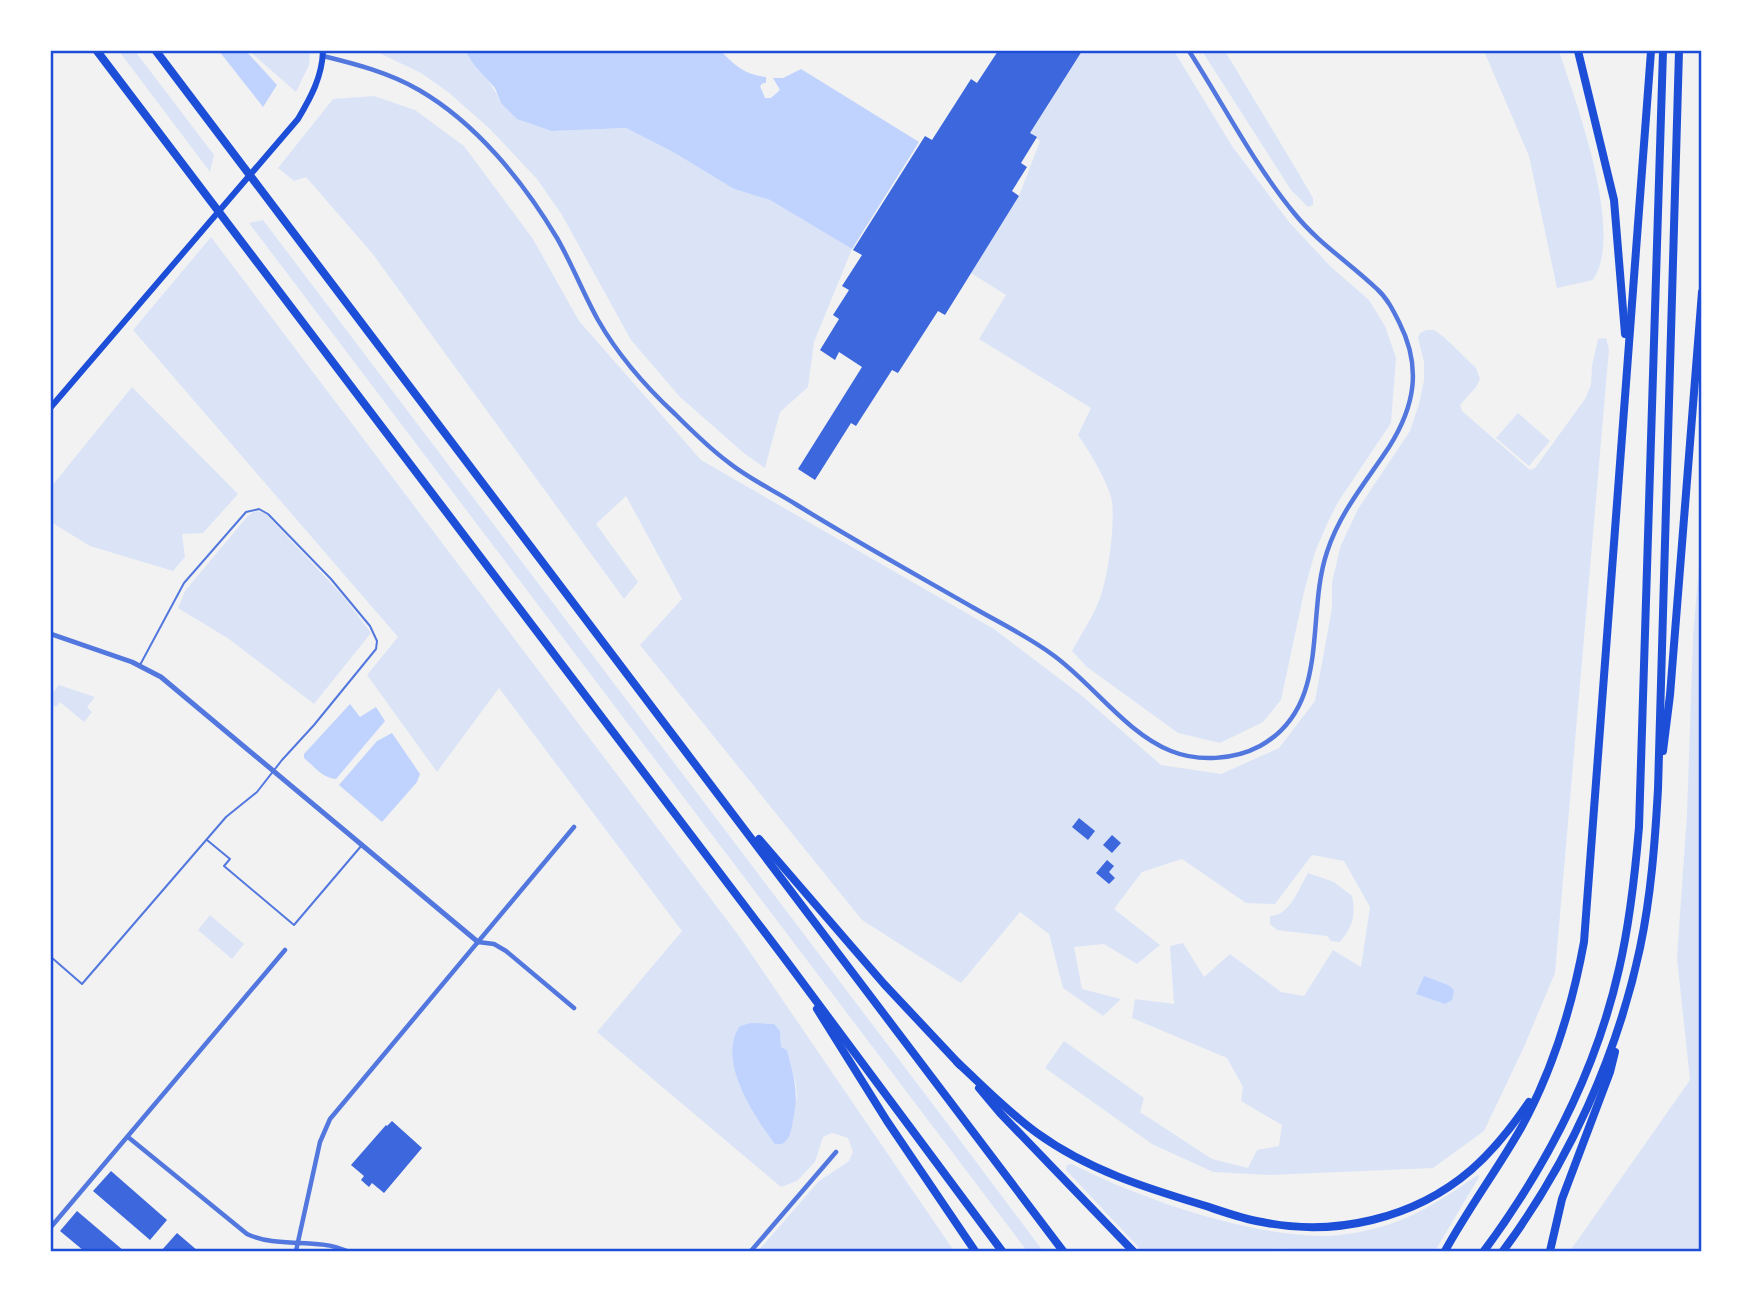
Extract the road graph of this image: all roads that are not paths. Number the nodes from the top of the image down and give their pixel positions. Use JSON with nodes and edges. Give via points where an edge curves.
{"nodes":[{"id":1,"x":97,"y":51,"type":"edge"},
{"id":2,"x":156,"y":51,"type":"edge"},
{"id":3,"x":1189,"y":51,"type":"edge"},
{"id":4,"x":1578,"y":51,"type":"edge"},
{"id":5,"x":1651,"y":51,"type":"edge"},
{"id":6,"x":1663,"y":51,"type":"edge"},
{"id":7,"x":1679,"y":51,"type":"edge"},
{"id":8,"x":323,"y":53,"type":"edge"},
{"id":9,"x":1702,"y":292,"type":"edge"},
{"id":10,"x":1627,"y":358,"type":"junction"},
{"id":11,"x":54,"y":396,"type":"edge"},
{"id":12,"x":51,"y":407,"type":"edge"},
{"id":13,"x":51,"y":634,"type":"edge"},
{"id":14,"x":139,"y":666,"type":"junction"},
{"id":15,"x":274,"y":769,"type":"junction"},
{"id":16,"x":712,"y":785,"type":"junction"},
{"id":17,"x":1658,"y":789,"type":"junction"},
{"id":18,"x":574,"y":827,"type":"dead end"},
{"id":19,"x":206,"y":839,"type":"junction"},
{"id":20,"x":363,"y":844,"type":"junction"},
{"id":21,"x":478,"y":942,"type":"junction"},
{"id":22,"x":285,"y":950,"type":"dead end"},
{"id":23,"x":51,"y":957,"type":"edge"},
{"id":24,"x":785,"y":959,"type":"junction"},
{"id":25,"x":574,"y":1008,"type":"dead end"},
{"id":26,"x":1622,"y":1019,"type":"junction"},
{"id":27,"x":957,"y":1062,"type":"junction"},
{"id":28,"x":1545,"y":1079,"type":"junction"},
{"id":29,"x":128,"y":1137,"type":"junction"},
{"id":30,"x":836,"y":1152,"type":"dead end"},
{"id":31,"x":51,"y":1227,"type":"edge"},
{"id":32,"x":298,"y":1244,"type":"junction"},
{"id":33,"x":296,"y":1251,"type":"edge"},
{"id":34,"x":347,"y":1251,"type":"edge"},
{"id":35,"x":751,"y":1251,"type":"edge"},
{"id":36,"x":975,"y":1251,"type":"edge"},
{"id":37,"x":1002,"y":1251,"type":"edge"},
{"id":38,"x":1063,"y":1251,"type":"edge"},
{"id":39,"x":1133,"y":1251,"type":"edge"},
{"id":40,"x":1445,"y":1251,"type":"edge"},
{"id":41,"x":1484,"y":1251,"type":"edge"},
{"id":42,"x":1503,"y":1251,"type":"edge"},
{"id":43,"x":1550,"y":1251,"type":"edge"}],
"edges":[{"from":1,"to":24,"type":"highway"},
{"from":2,"to":16,"type":"highway"},
{"from":3,"to":8,"type":"street","via":[[1297,217],[1382,293],[1412,351],[1414,373],[1401,424],[1350,501],[1325,556],[1315,650],[1298,709],[1259,747],[1212,759],[1171,751],[1149,740],[1052,654],[729,463],[673,413],[615,346],[534,202],[487,146],[418,89]]},
{"from":4,"to":10,"type":"highway","via":[[1614,201]]},
{"from":5,"to":10,"type":"highway"},
{"from":6,"to":41,"type":"highway","via":[[1653,444],[1634,881],[1619,971],[1577,1094],[1539,1168]]},
{"from":7,"to":17,"type":"highway"},
{"from":8,"to":11,"type":"main road","via":[[314,90],[298,119]]},
{"from":9,"to":17,"type":"highway","via":[[1670,695]]},
{"from":10,"to":28,"type":"highway","via":[[1587,918],[1575,990]]},
{"from":11,"to":12,"type":"main road"},
{"from":13,"to":14,"type":"street"},
{"from":14,"to":15,"type":"street","via":[[181,692]]},
{"from":14,"to":15,"type":"lane","via":[[178,593],[198,566],[246,512],[259,509],[268,514],[342,591],[377,641],[376,649]]},
{"from":15,"to":19,"type":"lane","via":[[257,792]]},
{"from":15,"to":20,"type":"street"},
{"from":16,"to":27,"type":"highway"},
{"from":16,"to":38,"type":"highway"},
{"from":17,"to":26,"type":"highway","via":[[1646,914]]},
{"from":18,"to":21,"type":"street"},
{"from":19,"to":20,"type":"lane","via":[[230,859],[224,866],[294,925]]},
{"from":19,"to":23,"type":"lane","via":[[82,984]]},
{"from":20,"to":21,"type":"street"},
{"from":21,"to":25,"type":"street","via":[[506,951]]},
{"from":21,"to":32,"type":"street","via":[[330,1119],[320,1142]]},
{"from":22,"to":29,"type":"street"},
{"from":24,"to":36,"type":"highway"},
{"from":24,"to":37,"type":"highway"},
{"from":26,"to":42,"type":"highway","via":[[1564,1154]]},
{"from":26,"to":43,"type":"highway","via":[[1610,1072],[1562,1199]]},
{"from":27,"to":28,"type":"highway","via":[[1038,1133],[1107,1173],[1261,1222],[1308,1228],[1380,1218],[1440,1192],[1487,1155]]},
{"from":27,"to":39,"type":"highway"},
{"from":28,"to":40,"type":"highway","via":[[1520,1129]]},
{"from":29,"to":31,"type":"street"},
{"from":29,"to":32,"type":"street","via":[[243,1232],[270,1242]]},
{"from":30,"to":35,"type":"street"},
{"from":32,"to":33,"type":"street"},
{"from":32,"to":34,"type":"street","via":[[327,1244]]}]}
